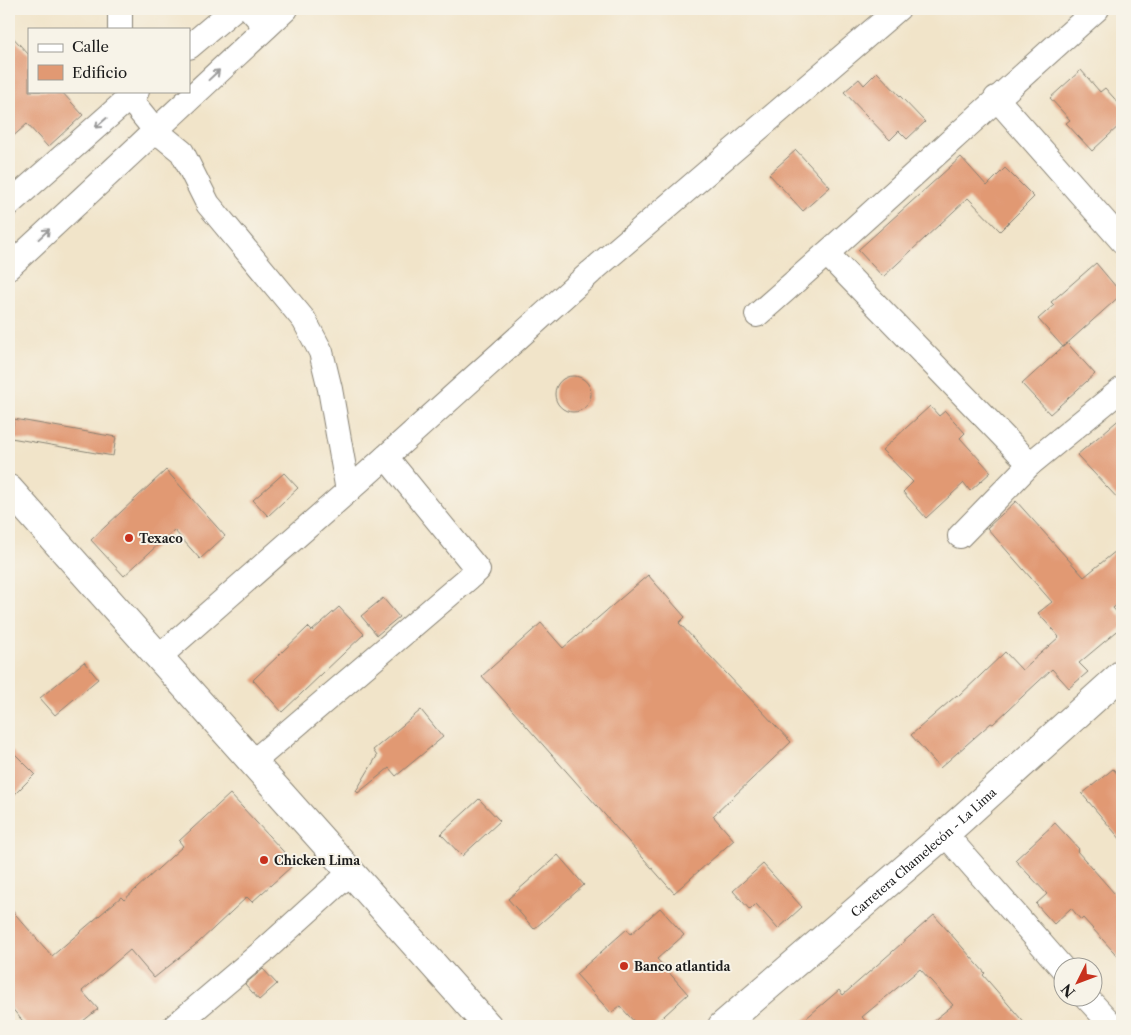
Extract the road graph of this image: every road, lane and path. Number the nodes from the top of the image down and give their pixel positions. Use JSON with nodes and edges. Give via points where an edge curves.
{"nodes":[{"id":1,"x":120,"y":9,"type":"edge"},
{"id":2,"x":234,"y":9,"type":"edge"},
{"id":3,"x":250,"y":9,"type":"edge"},
{"id":4,"x":286,"y":9,"type":"edge"},
{"id":5,"x":898,"y":9,"type":"edge"},
{"id":6,"x":1096,"y":9,"type":"edge"},
{"id":7,"x":266,"y":27,"type":"junction"},
{"id":8,"x":120,"y":28,"type":"edge"},
{"id":9,"x":190,"y":47,"type":"edge"},
{"id":10,"x":131,"y":94,"type":"edge"},
{"id":11,"x":996,"y":98,"type":"junction"},
{"id":12,"x":155,"y":130,"type":"junction"},
{"id":13,"x":9,"y":204,"type":"edge"},
{"id":14,"x":1122,"y":241,"type":"edge"},
{"id":15,"x":827,"y":254,"type":"junction"},
{"id":16,"x":12,"y":256,"type":"edge"},
{"id":17,"x":757,"y":315,"type":"dead end"},
{"id":18,"x":1122,"y":389,"type":"edge"},
{"id":19,"x":386,"y":457,"type":"junction"},
{"id":20,"x":1030,"y":464,"type":"junction"},
{"id":21,"x":9,"y":489,"type":"edge"},
{"id":22,"x":348,"y":491,"type":"junction"},
{"id":23,"x":960,"y":536,"type":"dead end"},
{"id":24,"x":159,"y":657,"type":"junction"},
{"id":25,"x":1122,"y":674,"type":"edge"},
{"id":26,"x":253,"y":762,"type":"junction"},
{"id":27,"x":945,"y":834,"type":"junction"},
{"id":28,"x":352,"y":872,"type":"junction"},
{"id":29,"x":1054,"y":959,"type":"edge"},
{"id":30,"x":1097,"y":1008,"type":"edge"},
{"id":31,"x":175,"y":1026,"type":"edge"},
{"id":32,"x":488,"y":1026,"type":"edge"},
{"id":33,"x":722,"y":1026,"type":"edge"},
{"id":34,"x":1112,"y":1026,"type":"edge"}],
"edges":[{"from":1,"to":8,"type":"street"},
{"from":2,"to":9,"type":"street"},
{"from":3,"to":7,"type":"street"},
{"from":4,"to":7,"type":"street"},
{"from":5,"to":19,"type":"street","via":[[591,272]]},
{"from":6,"to":11,"type":"street"},
{"from":12,"to":7,"type":"street","one_way":true},
{"from":10,"to":12,"type":"street"},
{"from":10,"to":13,"type":"street","one_way":true},
{"from":11,"to":14,"type":"street"},
{"from":11,"to":15,"type":"street"},
{"from":16,"to":12,"type":"street","one_way":true},
{"from":12,"to":22,"type":"street","via":[[182,152],[208,204],[304,320],[322,352]]},
{"from":15,"to":17,"type":"street"},
{"from":15,"to":20,"type":"street"},
{"from":18,"to":20,"type":"street"},
{"from":19,"to":22,"type":"street"},
{"from":19,"to":26,"type":"street","via":[[478,570]]},
{"from":20,"to":23,"type":"street"},
{"from":21,"to":24,"type":"street"},
{"from":22,"to":24,"type":"street"},
{"from":24,"to":26,"type":"street"},
{"from":25,"to":27,"type":"street","name":"Carretera Chamelecón - La Lima"},
{"from":26,"to":28,"type":"street"},
{"from":27,"to":29,"type":"street"},
{"from":27,"to":33,"type":"street","name":"Carretera Chamelecón - La Lima"},
{"from":28,"to":31,"type":"street"},
{"from":28,"to":32,"type":"street"},
{"from":30,"to":34,"type":"street"}]}
